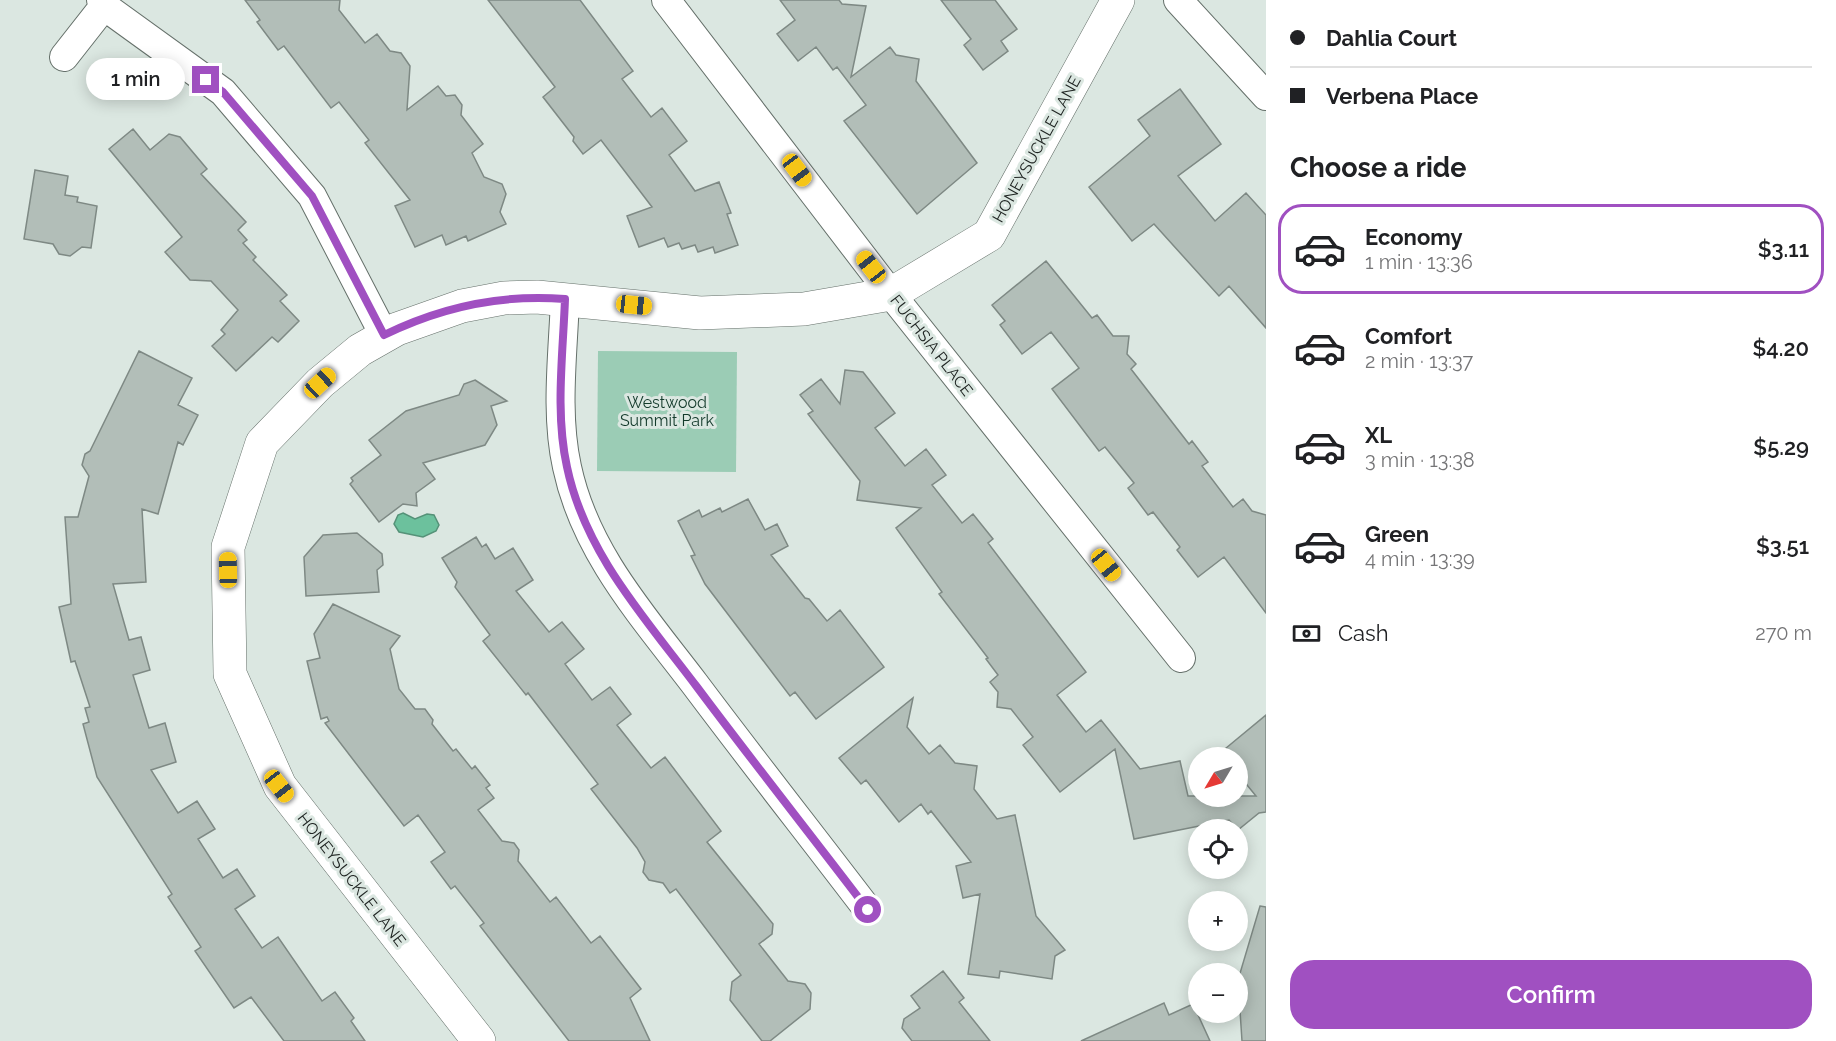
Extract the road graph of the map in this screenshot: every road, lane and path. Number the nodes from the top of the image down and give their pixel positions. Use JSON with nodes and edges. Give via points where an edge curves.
{"nodes":[{"id":1,"x":666,"y":0,"type":"edge"},
{"id":2,"x":1118,"y":0,"type":"edge"},
{"id":3,"x":1178,"y":0,"type":"edge"},
{"id":4,"x":103,"y":3,"type":"edge"},
{"id":5,"x":64,"y":57,"type":"dead end"},
{"id":6,"x":1266,"y":96,"type":"edge"},
{"id":7,"x":891,"y":294,"type":"junction"},
{"id":8,"x":565,"y":299,"type":"junction"},
{"id":9,"x":384,"y":335,"type":"junction"},
{"id":10,"x":1181,"y":658,"type":"dead end"},
{"id":11,"x":868,"y":910,"type":"dead end"},
{"id":12,"x":479,"y":1041,"type":"edge"}],
"edges":[{"from":1,"to":7,"type":"street","name":"FUCHSIA PLACE"},
{"from":2,"to":7,"type":"street","name":"HONEYSUCKLE LANE","via":[[989,235]]},
{"from":3,"to":6,"type":"street"},
{"from":4,"to":5,"type":"street"},
{"from":4,"to":9,"type":"street","via":[[223,92],[312,196]]},
{"from":7,"to":8,"type":"street","name":"HONEYSUCKLE LANE","via":[[804,309],[700,313]]},
{"from":7,"to":10,"type":"street","name":"FUCHSIA PLACE"},
{"from":8,"to":9,"type":"street","name":"HONEYSUCKLE LANE","via":[[525,297],[480,302],[422,318]]},
{"from":8,"to":11,"type":"street","via":[[563,449],[577,503],[592,540],[659,639]]},
{"from":9,"to":12,"type":"street","name":"HONEYSUCKLE LANE","via":[[329,374],[262,443],[228,548],[230,674],[279,786]]}]}
